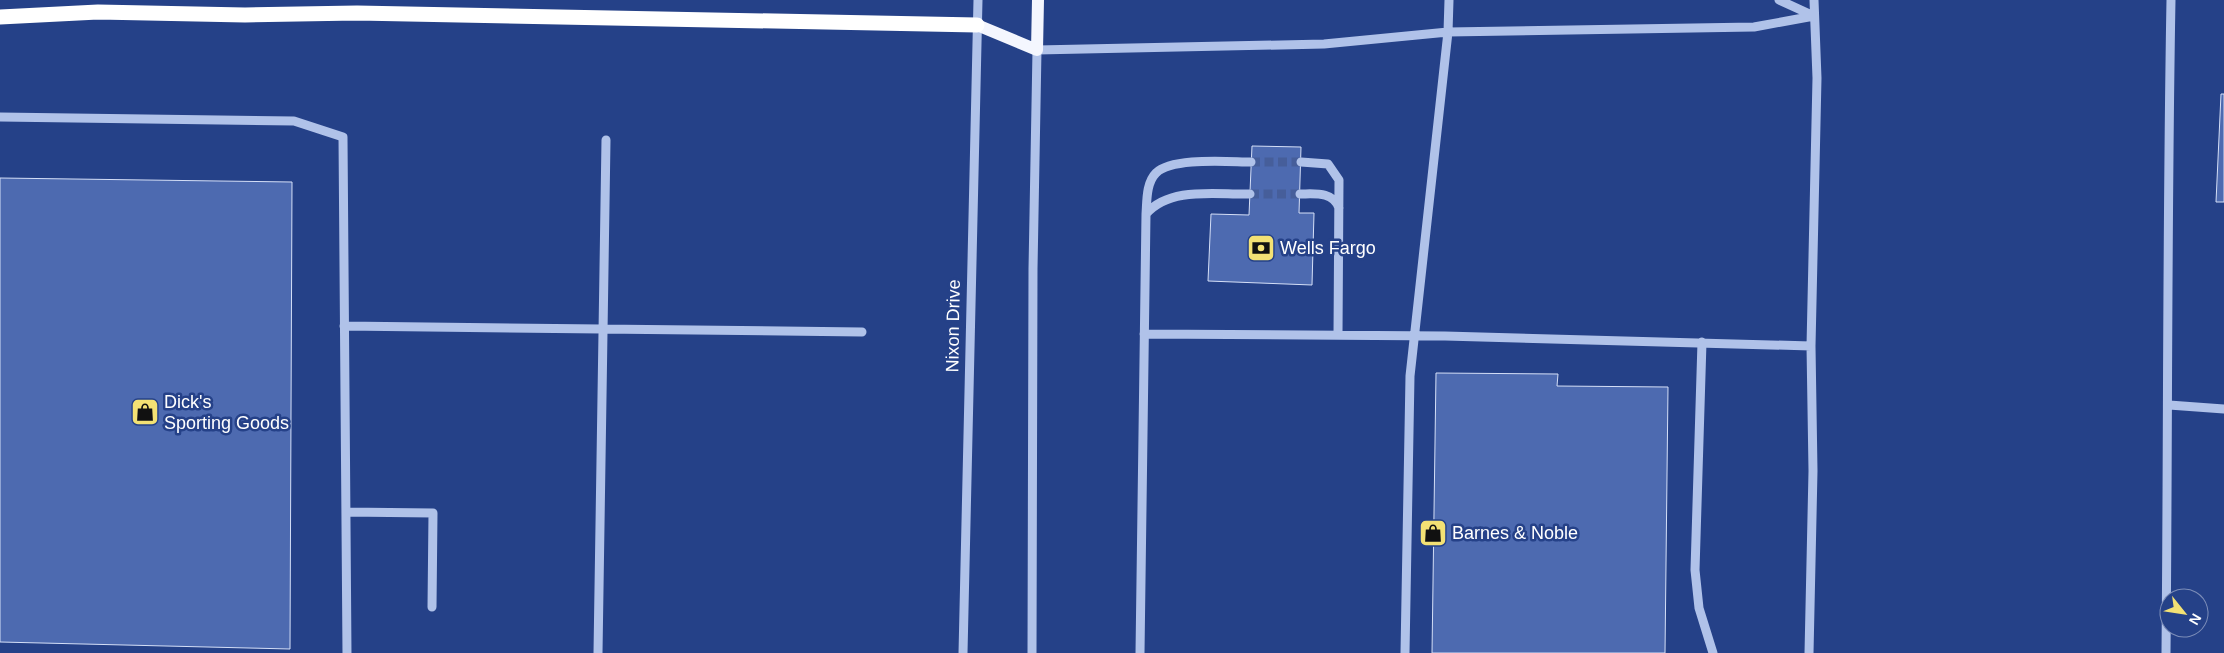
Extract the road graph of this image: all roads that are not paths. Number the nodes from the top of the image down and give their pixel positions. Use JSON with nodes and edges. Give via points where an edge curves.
{"nodes":[{"id":1,"x":978,"y":0,"type":"edge"},
{"id":2,"x":1038,"y":0,"type":"edge"},
{"id":3,"x":1448,"y":0,"type":"edge"},
{"id":4,"x":1779,"y":0,"type":"edge"},
{"id":5,"x":1814,"y":0,"type":"edge"},
{"id":6,"x":2171,"y":0,"type":"edge"},
{"id":7,"x":1814,"y":16,"type":"junction"},
{"id":8,"x":0,"y":18,"type":"edge"},
{"id":9,"x":977,"y":25,"type":"junction"},
{"id":10,"x":1448,"y":32,"type":"junction"},
{"id":11,"x":1037,"y":50,"type":"junction"},
{"id":12,"x":0,"y":117,"type":"edge"},
{"id":13,"x":606,"y":140,"type":"dead end"},
{"id":14,"x":1251,"y":162,"type":"tunnel mouth"},
{"id":15,"x":1301,"y":162,"type":"tunnel mouth"},
{"id":16,"x":1250,"y":194,"type":"tunnel mouth"},
{"id":17,"x":1300,"y":194,"type":"tunnel mouth"},
{"id":18,"x":1146,"y":218,"type":"junction"},
{"id":19,"x":1339,"y":218,"type":"junction"},
{"id":20,"x":344,"y":326,"type":"junction"},
{"id":21,"x":603,"y":329,"type":"junction"},
{"id":22,"x":862,"y":332,"type":"dead end"},
{"id":23,"x":1144,"y":334,"type":"junction"},
{"id":24,"x":1338,"y":335,"type":"junction"},
{"id":25,"x":1414,"y":336,"type":"junction"},
{"id":26,"x":1702,"y":342,"type":"junction"},
{"id":27,"x":1811,"y":346,"type":"junction"},
{"id":28,"x":2169,"y":405,"type":"junction"},
{"id":29,"x":2224,"y":409,"type":"edge"},
{"id":30,"x":346,"y":512,"type":"junction"},
{"id":31,"x":432,"y":607,"type":"dead end"},
{"id":32,"x":347,"y":653,"type":"edge"},
{"id":33,"x":598,"y":653,"type":"edge"},
{"id":34,"x":963,"y":653,"type":"edge"},
{"id":35,"x":1032,"y":653,"type":"edge"},
{"id":36,"x":1140,"y":653,"type":"edge"},
{"id":37,"x":1405,"y":653,"type":"edge"},
{"id":38,"x":1713,"y":653,"type":"edge"},
{"id":39,"x":1809,"y":653,"type":"edge"},
{"id":40,"x":2166,"y":653,"type":"edge"}],
"edges":[{"from":1,"to":9,"type":"street","name":"Nixon Drive"},
{"from":2,"to":11,"type":"main road"},
{"from":3,"to":10,"type":"street"},
{"from":4,"to":7,"type":"street"},
{"from":5,"to":7,"type":"street"},
{"from":6,"to":28,"type":"street","via":[[2167,231]]},
{"from":7,"to":10,"type":"street","via":[[1754,27]]},
{"from":7,"to":27,"type":"street","via":[[1817,78]]},
{"from":8,"to":9,"type":"highway","via":[[98,12],[357,13]]},
{"from":9,"to":11,"type":"main road"},
{"from":9,"to":34,"type":"street","name":"Nixon Drive"},
{"from":10,"to":11,"type":"street","via":[[1324,44]]},
{"from":10,"to":25,"type":"street"},
{"from":11,"to":35,"type":"street"},
{"from":12,"to":20,"type":"street","via":[[294,122],[343,137]]},
{"from":13,"to":21,"type":"street"},
{"from":14,"to":18,"type":"street","via":[[1186,163],[1156,173],[1149,185]]},
{"from":15,"to":19,"type":"street","via":[[1322,162],[1336,173],[1339,180]]},
{"from":16,"to":18,"type":"street","via":[[1166,199],[1154,205]]},
{"from":17,"to":19,"type":"street","via":[[1326,194],[1339,206]]},
{"from":18,"to":23,"type":"street"},
{"from":19,"to":24,"type":"street"},
{"from":20,"to":21,"type":"street"},
{"from":20,"to":30,"type":"street"},
{"from":21,"to":22,"type":"street"},
{"from":21,"to":33,"type":"street"},
{"from":23,"to":24,"type":"street"},
{"from":23,"to":36,"type":"street"},
{"from":24,"to":25,"type":"street"},
{"from":25,"to":26,"type":"street"},
{"from":25,"to":37,"type":"street","via":[[1410,376]]},
{"from":26,"to":27,"type":"street"},
{"from":26,"to":38,"type":"street","via":[[1695,570],[1699,608]]},
{"from":27,"to":39,"type":"street","via":[[1813,470]]},
{"from":28,"to":29,"type":"street"},
{"from":28,"to":40,"type":"street"},
{"from":30,"to":31,"type":"street","via":[[433,513]]},
{"from":30,"to":32,"type":"street"}]}
